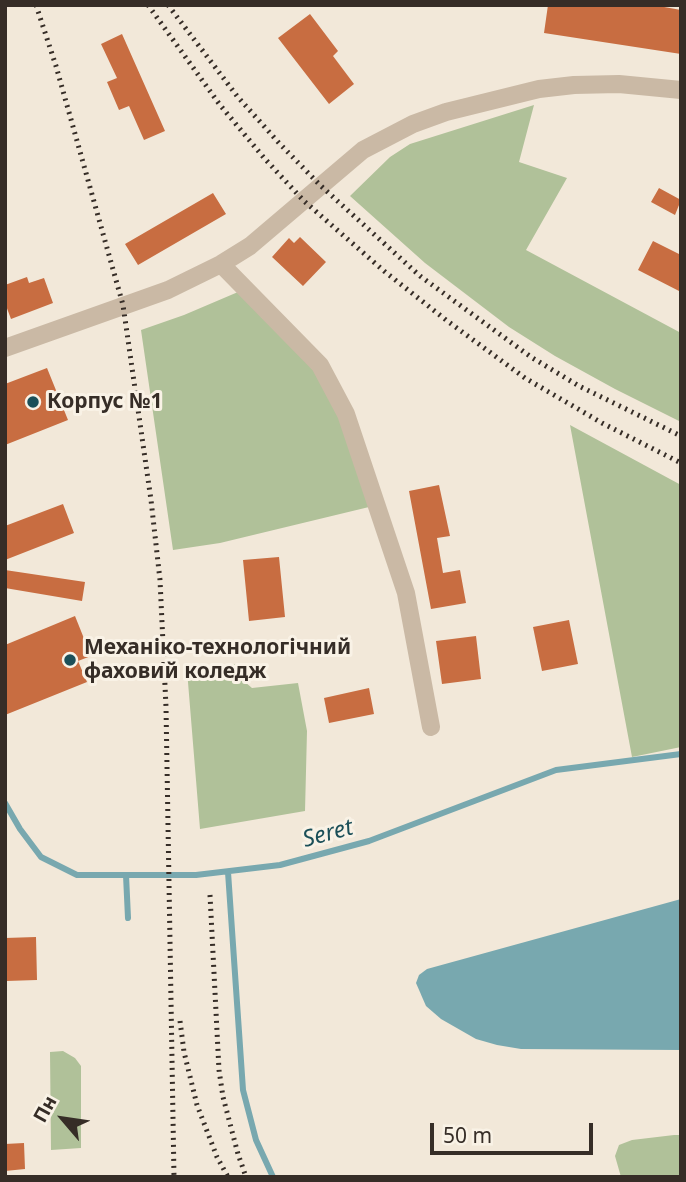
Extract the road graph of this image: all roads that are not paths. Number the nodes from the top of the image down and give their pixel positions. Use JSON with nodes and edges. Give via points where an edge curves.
{"nodes":[{"id":1,"x":677,"y":92,"type":"edge"},
{"id":2,"x":221,"y":264,"type":"junction"},
{"id":3,"x":5,"y":348,"type":"edge"},
{"id":4,"x":431,"y":727,"type":"dead end"}],
"edges":[{"from":1,"to":2,"type":"street","via":[[619,84],[551,87],[499,97],[413,124],[363,150],[250,246]]},
{"from":2,"to":3,"type":"street","via":[[168,290]]},
{"from":2,"to":4,"type":"street","via":[[320,365],[346,414],[406,593]]}]}
